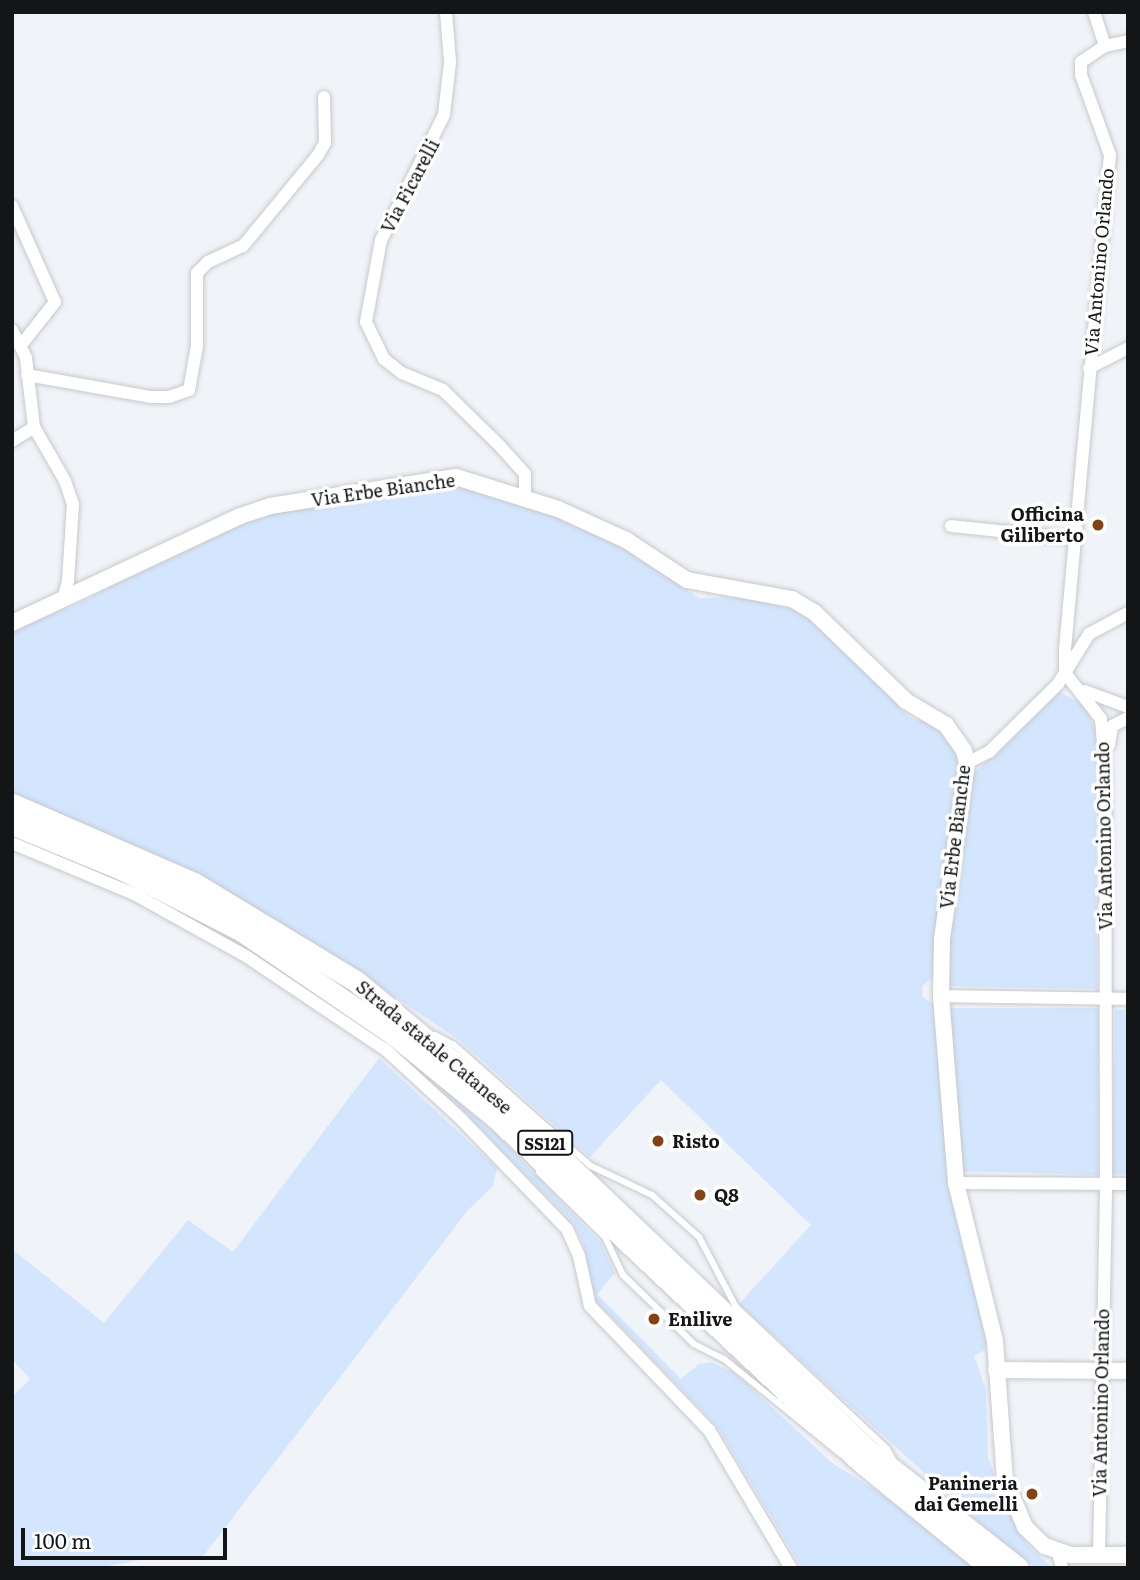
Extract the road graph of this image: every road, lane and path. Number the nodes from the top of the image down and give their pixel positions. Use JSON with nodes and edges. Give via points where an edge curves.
{"nodes":[{"id":1,"x":446,"y":12,"type":"edge"},
{"id":2,"x":1094,"y":12,"type":"edge"},
{"id":3,"x":1128,"y":41,"type":"edge"},
{"id":4,"x":1105,"y":46,"type":"junction"},
{"id":5,"x":324,"y":97,"type":"dead end"},
{"id":6,"x":12,"y":206,"type":"edge"},
{"id":7,"x":12,"y":330,"type":"edge"},
{"id":8,"x":22,"y":344,"type":"junction"},
{"id":9,"x":1128,"y":348,"type":"edge"},
{"id":10,"x":1089,"y":368,"type":"junction"},
{"id":11,"x":27,"y":375,"type":"junction"},
{"id":12,"x":34,"y":427,"type":"junction"},
{"id":13,"x":12,"y":441,"type":"edge"},
{"id":14,"x":525,"y":495,"type":"junction"},
{"id":15,"x":951,"y":526,"type":"dead end"},
{"id":16,"x":1074,"y":540,"type":"junction"},
{"id":17,"x":63,"y":600,"type":"junction"},
{"id":18,"x":1128,"y":613,"type":"edge"},
{"id":19,"x":12,"y":623,"type":"edge"},
{"id":20,"x":1065,"y":673,"type":"junction"},
{"id":21,"x":1081,"y":689,"type":"junction"},
{"id":22,"x":1128,"y":707,"type":"edge"},
{"id":23,"x":1128,"y":718,"type":"edge"},
{"id":24,"x":967,"y":763,"type":"junction"},
{"id":25,"x":1105,"y":770,"type":"junction"},
{"id":26,"x":12,"y":804,"type":"edge"},
{"id":27,"x":12,"y":824,"type":"edge"},
{"id":28,"x":12,"y":843,"type":"edge"},
{"id":29,"x":941,"y":996,"type":"junction"},
{"id":30,"x":1106,"y":999,"type":"junction"},
{"id":31,"x":1128,"y":999,"type":"edge"},
{"id":32,"x":409,"y":1021,"type":"junction"},
{"id":33,"x":956,"y":1183,"type":"junction"},
{"id":34,"x":1106,"y":1184,"type":"junction"},
{"id":35,"x":1128,"y":1184,"type":"edge"},
{"id":36,"x":996,"y":1370,"type":"junction"},
{"id":37,"x":1101,"y":1371,"type":"junction"},
{"id":38,"x":1128,"y":1371,"type":"edge"},
{"id":39,"x":901,"y":1477,"type":"junction"},
{"id":40,"x":1099,"y":1555,"type":"junction"},
{"id":41,"x":1128,"y":1555,"type":"edge"},
{"id":42,"x":1060,"y":1560,"type":"edge"},
{"id":43,"x":791,"y":1568,"type":"edge"},
{"id":44,"x":991,"y":1568,"type":"edge"},
{"id":45,"x":1018,"y":1568,"type":"edge"}],
"edges":[{"from":1,"to":14,"type":"street","name":"Via Ficarelli","via":[[450,62],[444,115],[381,240],[366,322],[384,359],[402,373],[443,390],[499,445],[525,474]]},
{"from":2,"to":4,"type":"street"},
{"from":3,"to":4,"type":"street"},
{"from":4,"to":10,"type":"street","name":"Via Antonino Orlando","via":[[1081,62],[1081,75],[1110,155]]},
{"from":5,"to":11,"type":"street","via":[[325,144],[318,155],[243,246],[208,262],[197,273],[197,346],[189,390],[150,397]]},
{"from":6,"to":8,"type":"street","via":[[55,302]]},
{"from":7,"to":8,"type":"street"},
{"from":8,"to":11,"type":"street"},
{"from":9,"to":10,"type":"street"},
{"from":10,"to":16,"type":"street","name":"Via Antonino Orlando"},
{"from":11,"to":12,"type":"street"},
{"from":12,"to":13,"type":"street"},
{"from":12,"to":17,"type":"street","via":[[65,481],[72,504]]},
{"from":14,"to":17,"type":"street","name":"Via Erbe Bianche","via":[[456,477],[270,506],[178,542]]},
{"from":14,"to":24,"type":"street","name":"Via Erbe Bianche","via":[[626,540],[687,580],[803,603],[905,701],[946,725]]},
{"from":15,"to":16,"type":"street"},
{"from":16,"to":20,"type":"street","name":"Via Antonino Orlando"},
{"from":17,"to":19,"type":"street","name":"Via Erbe Bianche"},
{"from":18,"to":20,"type":"street","via":[[1089,634]]},
{"from":20,"to":21,"type":"street","name":"Via Antonino Orlando"},
{"from":20,"to":24,"type":"street","via":[[989,752]]},
{"from":21,"to":22,"type":"street"},
{"from":21,"to":25,"type":"street","name":"Via Antonino Orlando","via":[[1101,719]]},
{"from":23,"to":25,"type":"street","via":[[1112,726]]},
{"from":24,"to":29,"type":"street","name":"Via Erbe Bianche","via":[[942,938]]},
{"from":25,"to":30,"type":"street","name":"Via Antonino Orlando"},
{"from":26,"to":32,"type":"main road","name":"Strada statale Catanese","number":"SS121","via":[[194,883],[304,947]]},
{"from":27,"to":44,"type":"main road","name":"Strada statale Catanese","number":"SS121","via":[[123,870],[242,931],[393,1034],[520,1141],[861,1462]]},
{"from":28,"to":43,"type":"street","via":[[134,894],[246,956],[386,1050],[462,1120],[567,1229],[579,1256],[590,1306],[709,1430]]},
{"from":29,"to":30,"type":"street"},
{"from":29,"to":33,"type":"street","name":"Via Erbe Bianche"},
{"from":30,"to":31,"type":"street"},
{"from":30,"to":34,"type":"street","name":"Via Antonino Orlando"},
{"from":32,"to":39,"type":"main road","name":"Strada statale Catanese","number":"SS121"},
{"from":32,"to":39,"type":"lane","via":[[454,1045],[590,1166],[652,1195],[699,1237],[736,1307],[887,1449]]},
{"from":33,"to":34,"type":"street"},
{"from":33,"to":36,"type":"street","name":"Via Erbe Bianche","via":[[995,1341]]},
{"from":34,"to":35,"type":"street"},
{"from":34,"to":37,"type":"street","name":"Via Antonino Orlando"},
{"from":36,"to":37,"type":"street"},
{"from":36,"to":42,"type":"street","name":"Via Erbe Bianche","via":[[1005,1480],[1025,1527]]},
{"from":37,"to":38,"type":"street"},
{"from":37,"to":40,"type":"street","name":"Via Antonino Orlando"},
{"from":39,"to":45,"type":"main road","name":"Strada statale Catanese","number":"SS121"},
{"from":40,"to":41,"type":"street"},
{"from":40,"to":42,"type":"street"}]}
